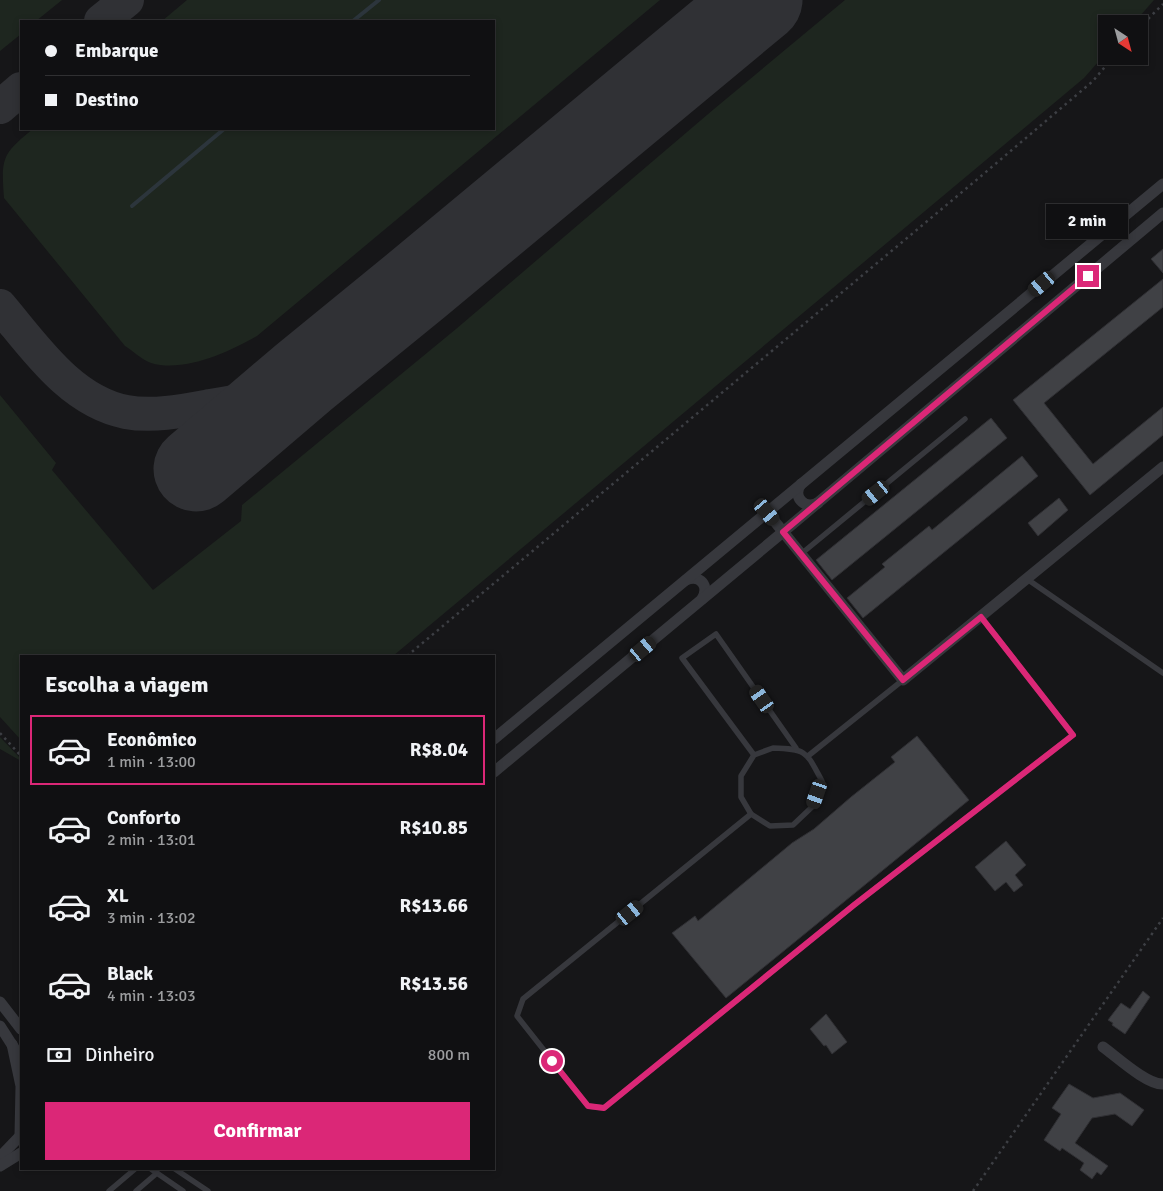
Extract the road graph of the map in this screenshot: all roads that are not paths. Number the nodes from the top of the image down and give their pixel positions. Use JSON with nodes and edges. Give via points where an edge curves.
{"nodes":[{"id":1,"x":1163,"y":184,"type":"edge"},
{"id":2,"x":1163,"y":213,"type":"edge"},
{"id":3,"x":965,"y":419,"type":"dead end"},
{"id":4,"x":1163,"y":467,"type":"edge"},
{"id":5,"x":801,"y":484,"type":"junction"},
{"id":6,"x":818,"y":503,"type":"junction"},
{"id":7,"x":767,"y":512,"type":"junction"},
{"id":8,"x":783,"y":532,"type":"junction"},
{"id":9,"x":801,"y":554,"type":"junction"},
{"id":10,"x":1028,"y":579,"type":"junction"},
{"id":11,"x":686,"y":580,"type":"junction"},
{"id":12,"x":702,"y":599,"type":"junction"},
{"id":13,"x":981,"y":617,"type":"junction"},
{"id":14,"x":1163,"y":673,"type":"edge"},
{"id":15,"x":903,"y":680,"type":"junction"},
{"id":16,"x":495,"y":737,"type":"edge"},
{"id":17,"x":796,"y":748,"type":"junction"},
{"id":18,"x":754,"y":755,"type":"junction"},
{"id":19,"x":808,"y":756,"type":"junction"},
{"id":20,"x":495,"y":771,"type":"edge"},
{"id":21,"x":751,"y":814,"type":"junction"},
{"id":22,"x":2,"y":1004,"type":"edge"},
{"id":23,"x":20,"y":1013,"type":"edge"},
{"id":24,"x":0,"y":1026,"type":"edge"},
{"id":25,"x":20,"y":1027,"type":"edge"},
{"id":26,"x":12,"y":1044,"type":"junction"},
{"id":27,"x":1103,"y":1047,"type":"dead end"},
{"id":28,"x":20,"y":1056,"type":"edge"},
{"id":29,"x":20,"y":1081,"type":"edge"},
{"id":30,"x":1163,"y":1084,"type":"edge"},
{"id":31,"x":20,"y":1136,"type":"edge"},
{"id":32,"x":20,"y":1154,"type":"edge"},
{"id":33,"x":0,"y":1157,"type":"edge"},
{"id":34,"x":0,"y":1166,"type":"edge"},
{"id":35,"x":134,"y":1170,"type":"edge"},
{"id":36,"x":152,"y":1170,"type":"edge"},
{"id":37,"x":176,"y":1170,"type":"edge"},
{"id":38,"x":157,"y":1173,"type":"junction"},
{"id":39,"x":109,"y":1191,"type":"edge"},
{"id":40,"x":136,"y":1191,"type":"edge"},
{"id":41,"x":183,"y":1191,"type":"edge"},
{"id":42,"x":208,"y":1191,"type":"edge"}],
"edges":[{"from":1,"to":5,"type":"street"},
{"from":2,"to":6,"type":"street"},
{"from":3,"to":9,"type":"lane"},
{"from":4,"to":10,"type":"street"},
{"from":5,"to":6,"type":"street","via":[[798,491],[800,499],[810,506]]},
{"from":5,"to":7,"type":"street"},
{"from":6,"to":8,"type":"street"},
{"from":7,"to":8,"type":"street"},
{"from":7,"to":11,"type":"street"},
{"from":8,"to":9,"type":"street"},
{"from":8,"to":12,"type":"street"},
{"from":9,"to":15,"type":"street"},
{"from":10,"to":13,"type":"street"},
{"from":10,"to":14,"type":"lane"},
{"from":11,"to":12,"type":"street","via":[[694,578],[701,581],[706,588]]},
{"from":11,"to":16,"type":"street"},
{"from":12,"to":20,"type":"street"},
{"from":13,"to":15,"type":"street"},
{"from":13,"to":21,"type":"lane","via":[[1073,735],[854,905],[604,1108],[588,1106],[516,1016],[523,999]]},
{"from":15,"to":19,"type":"lane"},
{"from":17,"to":18,"type":"lane","via":[[773,748]]},
{"from":17,"to":18,"type":"lane","via":[[716,634],[682,658]]},
{"from":17,"to":19,"type":"lane"},
{"from":18,"to":21,"type":"lane","via":[[741,776],[741,797]]},
{"from":19,"to":21,"type":"lane","via":[[822,781],[812,807],[793,825],[770,826]]},
{"from":22,"to":23,"type":"street"},
{"from":22,"to":25,"type":"street"},
{"from":24,"to":26,"type":"street"},
{"from":26,"to":28,"type":"street"},
{"from":26,"to":29,"type":"street"},
{"from":27,"to":30,"type":"street","via":[[1145,1078]]},
{"from":31,"to":33,"type":"street"},
{"from":32,"to":34,"type":"street"},
{"from":35,"to":39,"type":"lane"},
{"from":36,"to":38,"type":"lane"},
{"from":37,"to":42,"type":"lane"},
{"from":38,"to":40,"type":"lane"},
{"from":38,"to":41,"type":"lane"}]}
